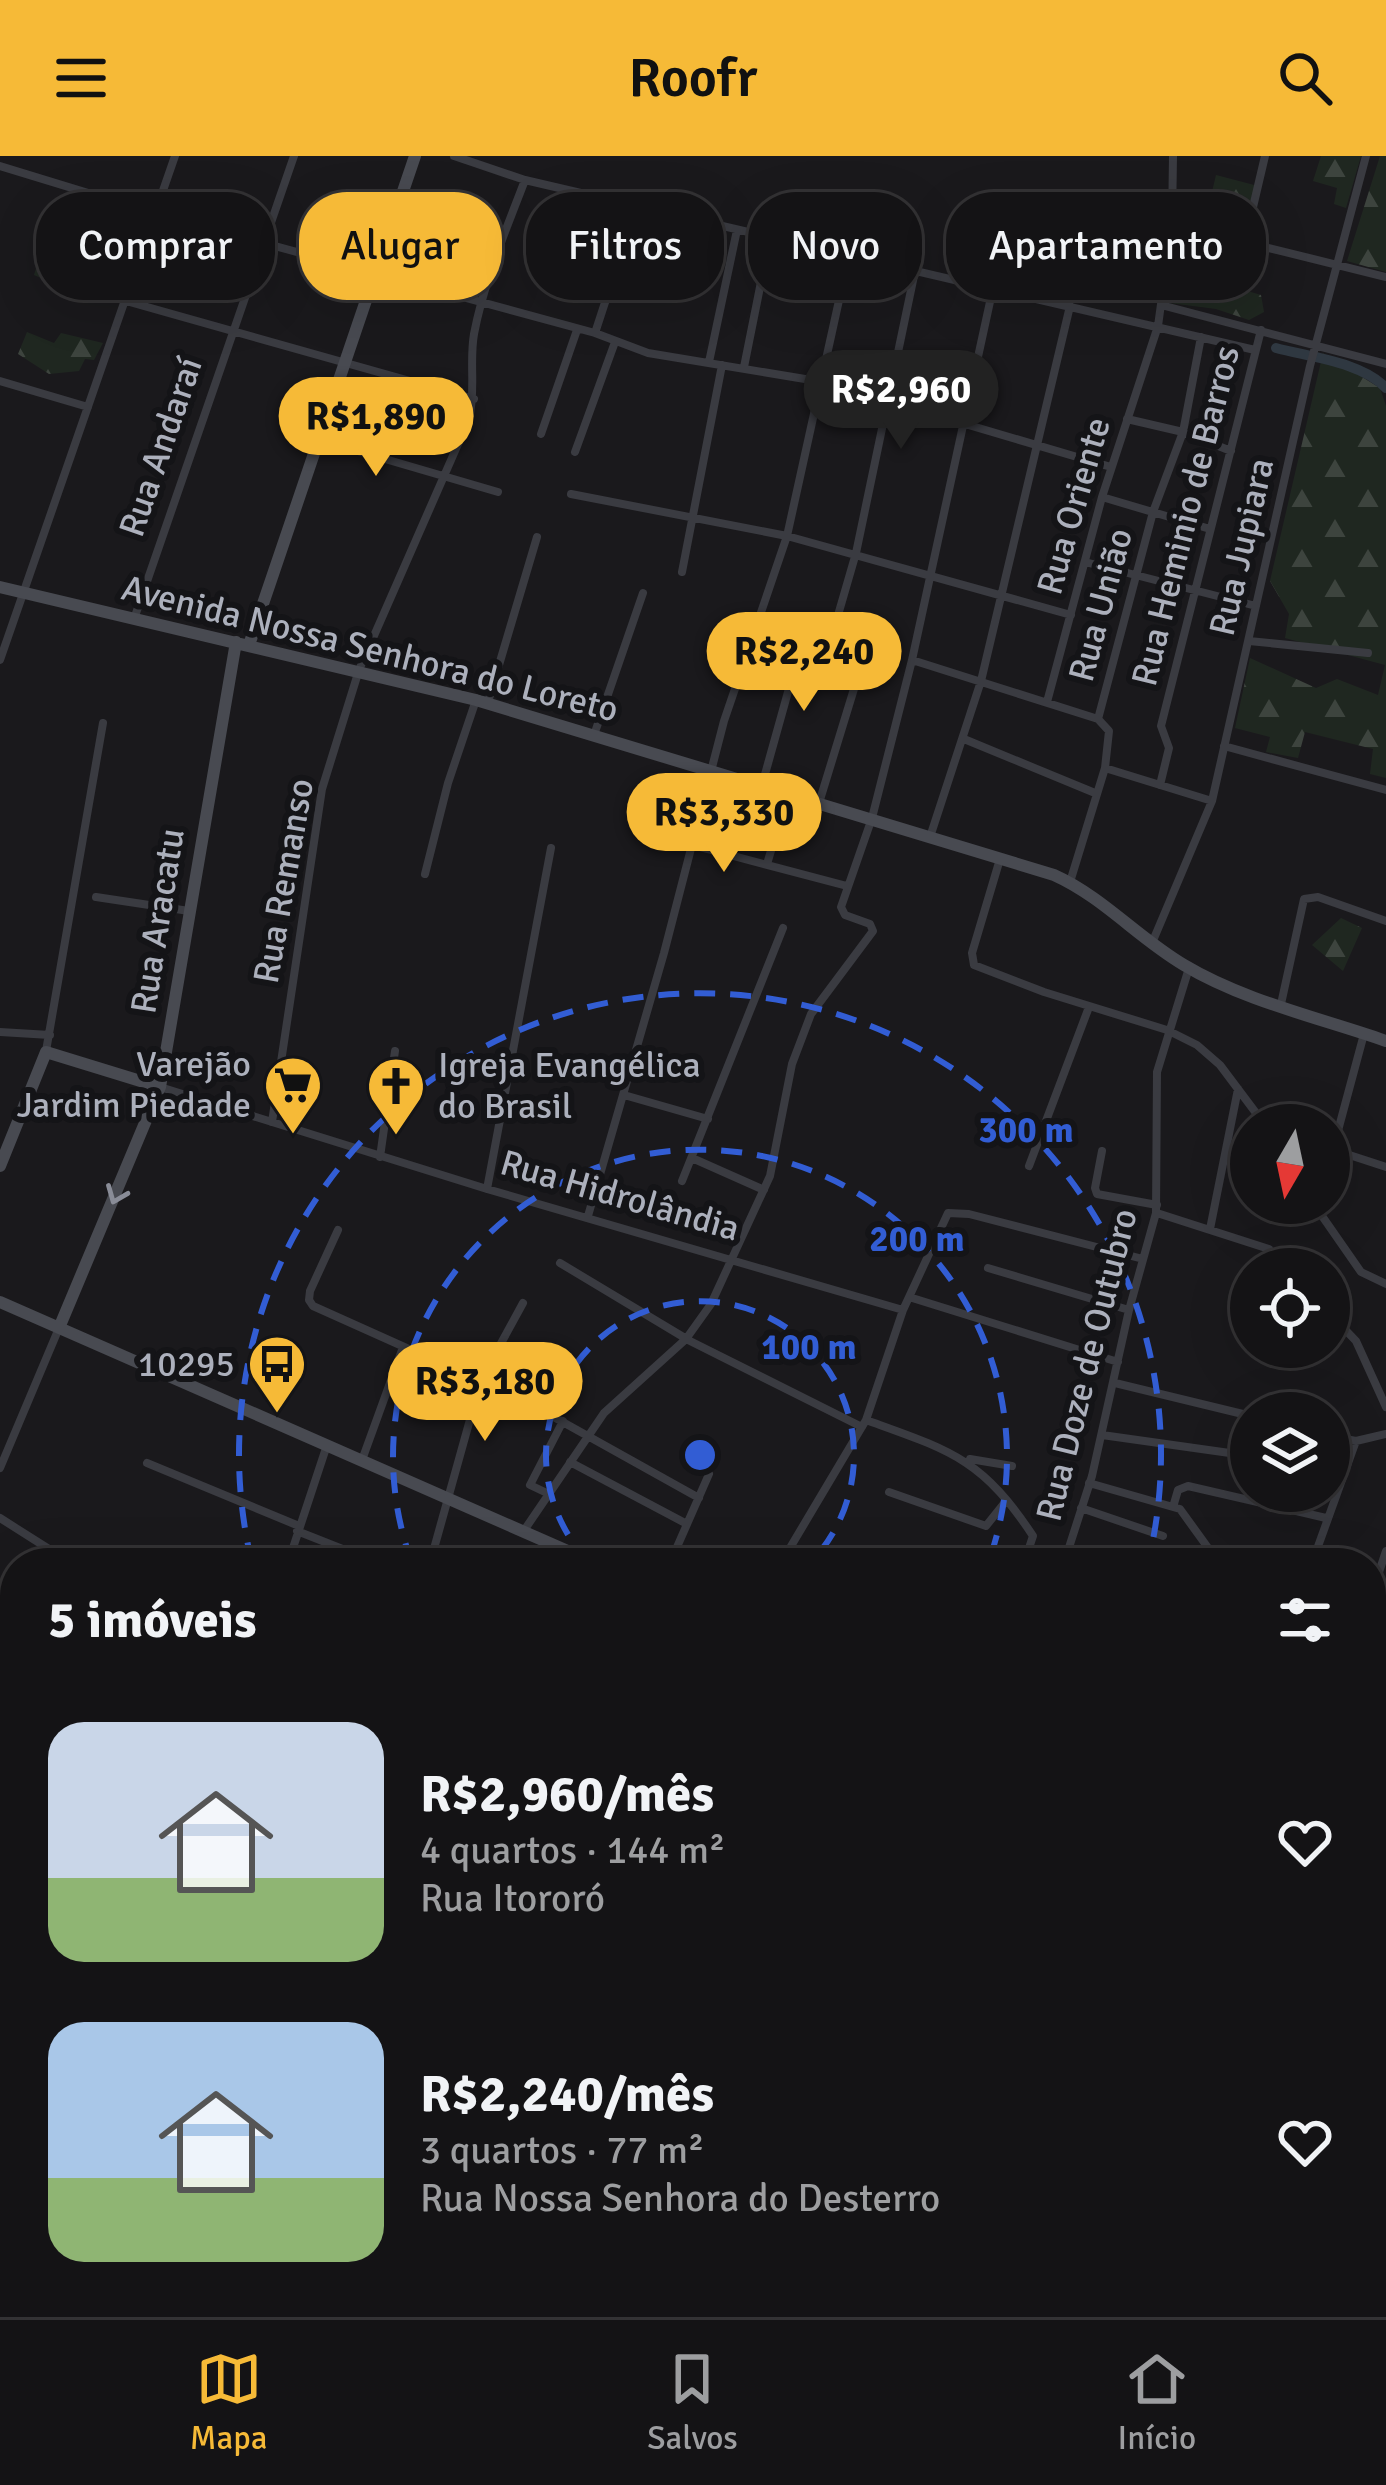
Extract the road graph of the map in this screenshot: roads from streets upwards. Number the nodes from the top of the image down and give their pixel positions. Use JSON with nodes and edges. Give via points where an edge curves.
{"nodes":[{"id":1,"x":175,"y":156,"type":"edge"},
{"id":2,"x":293,"y":156,"type":"edge"},
{"id":3,"x":416,"y":156,"type":"edge"},
{"id":4,"x":454,"y":156,"type":"edge"},
{"id":5,"x":1173,"y":156,"type":"edge"},
{"id":6,"x":1265,"y":156,"type":"edge"},
{"id":7,"x":1366,"y":156,"type":"edge"},
{"id":8,"x":0,"y":166,"type":"edge"},
{"id":9,"x":525,"y":180,"type":"junction"},
{"id":10,"x":85,"y":192,"type":"edge"},
{"id":11,"x":164,"y":192,"type":"edge"},
{"id":12,"x":404,"y":192,"type":"edge"},
{"id":13,"x":575,"y":192,"type":"edge"},
{"id":14,"x":1172,"y":192,"type":"edge"},
{"id":15,"x":1257,"y":192,"type":"edge"},
{"id":16,"x":275,"y":212,"type":"edge"},
{"id":17,"x":724,"y":227,"type":"edge"},
{"id":18,"x":736,"y":230,"type":"junction"},
{"id":19,"x":748,"y":232,"type":"edge"},
{"id":20,"x":1266,"y":246,"type":"edge"},
{"id":21,"x":1338,"y":264,"type":"junction"},
{"id":22,"x":1386,"y":277,"type":"edge"},
{"id":23,"x":243,"y":300,"type":"edge"},
{"id":24,"x":368,"y":300,"type":"edge"},
{"id":25,"x":476,"y":300,"type":"edge"},
{"id":26,"x":606,"y":300,"type":"edge"},
{"id":27,"x":757,"y":300,"type":"edge"},
{"id":28,"x":840,"y":300,"type":"edge"},
{"id":29,"x":910,"y":300,"type":"edge"},
{"id":30,"x":990,"y":300,"type":"edge"},
{"id":31,"x":1044,"y":300,"type":"edge"},
{"id":32,"x":1161,"y":300,"type":"edge"},
{"id":33,"x":126,"y":301,"type":"joint"},
{"id":34,"x":483,"y":302,"type":"junction"},
{"id":35,"x":1070,"y":306,"type":"junction"},
{"id":36,"x":1160,"y":308,"type":"junction"},
{"id":37,"x":1158,"y":324,"type":"junction"},
{"id":38,"x":232,"y":330,"type":"junction"},
{"id":39,"x":578,"y":330,"type":"junction"},
{"id":40,"x":595,"y":334,"type":"junction"},
{"id":41,"x":1201,"y":337,"type":"junction"},
{"id":42,"x":1258,"y":340,"type":"junction"},
{"id":43,"x":615,"y":342,"type":"junction"},
{"id":44,"x":1314,"y":348,"type":"junction"},
{"id":45,"x":346,"y":362,"type":"junction"},
{"id":46,"x":709,"y":362,"type":"junction"},
{"id":47,"x":722,"y":364,"type":"junction"},
{"id":48,"x":1386,"y":364,"type":"edge"},
{"id":49,"x":744,"y":368,"type":"junction"},
{"id":50,"x":0,"y":381,"type":"edge"},
{"id":51,"x":823,"y":382,"type":"junction"},
{"id":52,"x":474,"y":399,"type":"junction"},
{"id":53,"x":890,"y":404,"type":"junction"},
{"id":54,"x":88,"y":407,"type":"junction"},
{"id":55,"x":1127,"y":419,"type":"junction"},
{"id":56,"x":963,"y":424,"type":"junction"},
{"id":57,"x":1183,"y":432,"type":"junction"},
{"id":58,"x":541,"y":434,"type":"dead end"},
{"id":59,"x":320,"y":440,"type":"junction"},
{"id":60,"x":1038,"y":446,"type":"junction"},
{"id":61,"x":1231,"y":451,"type":"junction"},
{"id":62,"x":574,"y":452,"type":"dead end"},
{"id":63,"x":1111,"y":466,"type":"junction"},
{"id":64,"x":445,"y":477,"type":"junction"},
{"id":65,"x":498,"y":492,"type":"dead end"},
{"id":66,"x":571,"y":494,"type":"dead end"},
{"id":67,"x":1102,"y":497,"type":"junction"},
{"id":68,"x":1154,"y":512,"type":"junction"},
{"id":69,"x":692,"y":518,"type":"junction"},
{"id":70,"x":1210,"y":529,"type":"junction"},
{"id":71,"x":787,"y":536,"type":"junction"},
{"id":72,"x":537,"y":537,"type":"dead end"},
{"id":73,"x":856,"y":553,"type":"junction"},
{"id":74,"x":1085,"y":562,"type":"junction"},
{"id":75,"x":682,"y":572,"type":"dead end"},
{"id":76,"x":930,"y":576,"type":"junction"},
{"id":77,"x":1136,"y":576,"type":"junction"},
{"id":78,"x":0,"y":587,"type":"edge"},
{"id":79,"x":1193,"y":592,"type":"junction"},
{"id":80,"x":22,"y":593,"type":"junction"},
{"id":81,"x":643,"y":593,"type":"dead end"},
{"id":82,"x":1003,"y":596,"type":"junction"},
{"id":83,"x":1256,"y":606,"type":"junction"},
{"id":84,"x":1071,"y":615,"type":"junction"},
{"id":85,"x":134,"y":621,"type":"junction"},
{"id":86,"x":836,"y":622,"type":"dead end"},
{"id":87,"x":805,"y":632,"type":"dead end"},
{"id":88,"x":1249,"y":641,"type":"junction"},
{"id":89,"x":242,"y":644,"type":"junction"},
{"id":90,"x":1368,"y":653,"type":"dead end"},
{"id":91,"x":0,"y":660,"type":"edge"},
{"id":92,"x":912,"y":660,"type":"junction"},
{"id":93,"x":861,"y":666,"type":"dead end"},
{"id":94,"x":359,"y":670,"type":"junction"},
{"id":95,"x":982,"y":681,"type":"junction"},
{"id":96,"x":482,"y":702,"type":"junction"},
{"id":97,"x":1047,"y":702,"type":"junction"},
{"id":98,"x":1098,"y":719,"type":"junction"},
{"id":99,"x":103,"y":723,"type":"dead end"},
{"id":100,"x":594,"y":735,"type":"junction"},
{"id":101,"x":964,"y":739,"type":"junction"},
{"id":102,"x":1224,"y":746,"type":"junction"},
{"id":103,"x":1105,"y":768,"type":"junction"},
{"id":104,"x":710,"y":770,"type":"junction"},
{"id":105,"x":762,"y":785,"type":"junction"},
{"id":106,"x":1160,"y":785,"type":"junction"},
{"id":107,"x":1386,"y":790,"type":"edge"},
{"id":108,"x":1095,"y":793,"type":"junction"},
{"id":109,"x":788,"y":794,"type":"junction"},
{"id":110,"x":1212,"y":801,"type":"junction"},
{"id":111,"x":819,"y":803,"type":"junction"},
{"id":112,"x":872,"y":818,"type":"junction"},
{"id":113,"x":930,"y":837,"type":"junction"},
{"id":114,"x":692,"y":844,"type":"junction"},
{"id":115,"x":551,"y":848,"type":"dead end"},
{"id":116,"x":1000,"y":858,"type":"junction"},
{"id":117,"x":767,"y":864,"type":"junction"},
{"id":118,"x":425,"y":874,"type":"dead end"},
{"id":119,"x":1070,"y":882,"type":"junction"},
{"id":120,"x":847,"y":886,"type":"junction"},
{"id":121,"x":95,"y":897,"type":"dead end"},
{"id":122,"x":190,"y":911,"type":"junction"},
{"id":123,"x":1386,"y":921,"type":"edge"},
{"id":124,"x":783,"y":928,"type":"dead end"},
{"id":125,"x":1151,"y":944,"type":"junction"},
{"id":126,"x":1189,"y":968,"type":"junction"},
{"id":127,"x":1281,"y":1004,"type":"junction"},
{"id":128,"x":1090,"y":1007,"type":"junction"},
{"id":129,"x":1167,"y":1030,"type":"junction"},
{"id":130,"x":0,"y":1032,"type":"edge"},
{"id":131,"x":1364,"y":1033,"type":"junction"},
{"id":132,"x":50,"y":1036,"type":"junction"},
{"id":133,"x":1386,"y":1040,"type":"edge"},
{"id":134,"x":395,"y":1051,"type":"dead end"},
{"id":135,"x":46,"y":1052,"type":"junction"},
{"id":136,"x":160,"y":1087,"type":"junction"},
{"id":137,"x":1238,"y":1088,"type":"junction"},
{"id":138,"x":624,"y":1095,"type":"junction"},
{"id":139,"x":1251,"y":1104,"type":"edge"},
{"id":140,"x":1343,"y":1104,"type":"edge"},
{"id":141,"x":707,"y":1119,"type":"junction"},
{"id":142,"x":272,"y":1122,"type":"junction"},
{"id":143,"x":1102,"y":1151,"type":"dead end"},
{"id":144,"x":1350,"y":1155,"type":"edge"},
{"id":145,"x":380,"y":1156,"type":"junction"},
{"id":146,"x":692,"y":1158,"type":"junction"},
{"id":147,"x":0,"y":1166,"type":"edge"},
{"id":148,"x":1029,"y":1166,"type":"dead end"},
{"id":149,"x":1386,"y":1168,"type":"edge"},
{"id":150,"x":682,"y":1181,"type":"dead end"},
{"id":151,"x":487,"y":1189,"type":"junction"},
{"id":152,"x":764,"y":1190,"type":"junction"},
{"id":153,"x":1156,"y":1209,"type":"junction"},
{"id":154,"x":588,"y":1216,"type":"junction"},
{"id":155,"x":1328,"y":1224,"type":"edge"},
{"id":156,"x":1210,"y":1229,"type":"junction"},
{"id":157,"x":338,"y":1230,"type":"dead end"},
{"id":158,"x":1263,"y":1248,"type":"edge"},
{"id":159,"x":1143,"y":1259,"type":"junction"},
{"id":160,"x":734,"y":1261,"type":"junction"},
{"id":161,"x":560,"y":1263,"type":"dead end"},
{"id":162,"x":988,"y":1268,"type":"dead end"},
{"id":163,"x":1386,"y":1284,"type":"edge"},
{"id":164,"x":909,"y":1297,"type":"junction"},
{"id":165,"x":0,"y":1302,"type":"edge"},
{"id":166,"x":523,"y":1303,"type":"dead end"},
{"id":167,"x":903,"y":1310,"type":"junction"},
{"id":168,"x":1129,"y":1310,"type":"junction"},
{"id":169,"x":59,"y":1328,"type":"junction"},
{"id":170,"x":1350,"y":1334,"type":"edge"},
{"id":171,"x":685,"y":1338,"type":"junction"},
{"id":172,"x":403,"y":1347,"type":"junction"},
{"id":173,"x":1118,"y":1362,"type":"junction"},
{"id":174,"x":481,"y":1380,"type":"junction"},
{"id":175,"x":1114,"y":1383,"type":"junction"},
{"id":176,"x":1386,"y":1407,"type":"edge"},
{"id":177,"x":1230,"y":1412,"type":"edge"},
{"id":178,"x":563,"y":1421,"type":"junction"},
{"id":179,"x":864,"y":1424,"type":"junction"},
{"id":180,"x":1386,"y":1434,"type":"edge"},
{"id":181,"x":1102,"y":1435,"type":"junction"},
{"id":182,"x":586,"y":1436,"type":"junction"},
{"id":183,"x":1350,"y":1440,"type":"edge"},
{"id":184,"x":1356,"y":1441,"type":"junction"},
{"id":185,"x":327,"y":1445,"type":"junction"},
{"id":186,"x":1230,"y":1453,"type":"edge"},
{"id":187,"x":1350,"y":1456,"type":"edge"},
{"id":188,"x":963,"y":1458,"type":"junction"},
{"id":189,"x":362,"y":1460,"type":"junction"},
{"id":190,"x":570,"y":1462,"type":"junction"},
{"id":191,"x":147,"y":1463,"type":"dead end"},
{"id":192,"x":1012,"y":1466,"type":"dead end"},
{"id":193,"x":0,"y":1468,"type":"edge"},
{"id":194,"x":710,"y":1474,"type":"dead end"},
{"id":195,"x":1090,"y":1484,"type":"junction"},
{"id":196,"x":889,"y":1492,"type":"dead end"},
{"id":197,"x":549,"y":1494,"type":"junction"},
{"id":198,"x":449,"y":1496,"type":"junction"},
{"id":199,"x":699,"y":1498,"type":"junction"},
{"id":200,"x":1006,"y":1501,"type":"junction"},
{"id":201,"x":1173,"y":1507,"type":"junction"},
{"id":202,"x":1081,"y":1508,"type":"junction"},
{"id":203,"x":1328,"y":1512,"type":"edge"},
{"id":204,"x":1326,"y":1518,"type":"junction"},
{"id":205,"x":0,"y":1519,"type":"edge"},
{"id":206,"x":687,"y":1524,"type":"junction"},
{"id":207,"x":298,"y":1528,"type":"junction"},
{"id":208,"x":523,"y":1532,"type":"junction"},
{"id":209,"x":1163,"y":1536,"type":"dead end"},
{"id":210,"x":547,"y":1543,"type":"junction"},
{"id":211,"x":47,"y":1548,"type":"edge"},
{"id":212,"x":292,"y":1548,"type":"edge"},
{"id":213,"x":344,"y":1548,"type":"edge"},
{"id":214,"x":434,"y":1548,"type":"edge"},
{"id":215,"x":546,"y":1548,"type":"edge"},
{"id":216,"x":559,"y":1548,"type":"edge"},
{"id":217,"x":677,"y":1548,"type":"edge"},
{"id":218,"x":791,"y":1548,"type":"edge"},
{"id":219,"x":1029,"y":1548,"type":"edge"},
{"id":220,"x":1069,"y":1548,"type":"edge"},
{"id":221,"x":1209,"y":1548,"type":"edge"},
{"id":222,"x":1317,"y":1548,"type":"edge"}],
"edges":[{"from":1,"to":11,"type":"street"},
{"from":2,"to":16,"type":"street","name":"Rua Andaraí"},
{"from":3,"to":12,"type":"street","name":"Rua Aracatu"},
{"from":4,"to":9,"type":"street"},
{"from":5,"to":14,"type":"street","name":"Rua Oriente"},
{"from":6,"to":15,"type":"street"},
{"from":7,"to":21,"type":"street","name":"Rua Jupiara"},
{"from":8,"to":10,"type":"street"},
{"from":9,"to":13,"type":"street"},
{"from":9,"to":34,"type":"street","name":"Rua Remanso"},
{"from":17,"to":18,"type":"street"},
{"from":18,"to":19,"type":"street"},
{"from":18,"to":46,"type":"street"},
{"from":20,"to":21,"type":"street"},
{"from":21,"to":22,"type":"street"},
{"from":21,"to":44,"type":"street","name":"Rua Jupiara"},
{"from":23,"to":38,"type":"street","name":"Rua Andaraí"},
{"from":24,"to":45,"type":"street","name":"Rua Aracatu"},
{"from":25,"to":34,"type":"street"},
{"from":26,"to":40,"type":"street"},
{"from":27,"to":49,"type":"street"},
{"from":28,"to":51,"type":"street"},
{"from":29,"to":53,"type":"street"},
{"from":30,"to":56,"type":"street"},
{"from":31,"to":35,"type":"street"},
{"from":32,"to":36,"type":"street","name":"Rua Oriente"},
{"from":33,"to":38,"type":"street"},
{"from":33,"to":54,"type":"street"},
{"from":34,"to":39,"type":"street"},
{"from":34,"to":52,"type":"street","name":"Rua Remanso","via":[[473,336]]},
{"from":35,"to":37,"type":"street"},
{"from":35,"to":60,"type":"street"},
{"from":36,"to":37,"type":"street","name":"Rua Oriente"},
{"from":36,"to":42,"type":"street"},
{"from":37,"to":41,"type":"street"},
{"from":37,"to":55,"type":"street","name":"Rua Oriente"},
{"from":38,"to":45,"type":"street"},
{"from":38,"to":85,"type":"street","name":"Rua Andaraí"},
{"from":39,"to":40,"type":"street"},
{"from":39,"to":58,"type":"street"},
{"from":40,"to":43,"type":"street"},
{"from":41,"to":42,"type":"street"},
{"from":41,"to":57,"type":"street","name":"Rua União"},
{"from":42,"to":44,"type":"street"},
{"from":42,"to":61,"type":"street","name":"Rua Heminio de Barros"},
{"from":43,"to":46,"type":"street"},
{"from":43,"to":62,"type":"street"},
{"from":44,"to":48,"type":"street"},
{"from":44,"to":83,"type":"street","name":"Rua Jupiara"},
{"from":45,"to":52,"type":"street"},
{"from":45,"to":59,"type":"street","name":"Rua Aracatu"},
{"from":46,"to":47,"type":"street"},
{"from":47,"to":49,"type":"street"},
{"from":47,"to":69,"type":"street"},
{"from":49,"to":51,"type":"street"},
{"from":50,"to":54,"type":"street"},
{"from":51,"to":53,"type":"street"},
{"from":51,"to":71,"type":"street"},
{"from":52,"to":64,"type":"street","name":"Rua Remanso"},
{"from":53,"to":56,"type":"street"},
{"from":53,"to":73,"type":"street"},
{"from":54,"to":80,"type":"street"},
{"from":55,"to":57,"type":"street"},
{"from":55,"to":63,"type":"street","name":"Rua Oriente"},
{"from":56,"to":60,"type":"street"},
{"from":56,"to":76,"type":"street"},
{"from":57,"to":61,"type":"street"},
{"from":57,"to":68,"type":"street","name":"Rua União"},
{"from":59,"to":64,"type":"street"},
{"from":59,"to":89,"type":"street","name":"Rua Aracatu"},
{"from":60,"to":63,"type":"street"},
{"from":60,"to":82,"type":"street"},
{"from":61,"to":70,"type":"street","name":"Rua Heminio de Barros"},
{"from":63,"to":67,"type":"street","name":"Rua Oriente"},
{"from":64,"to":65,"type":"street"},
{"from":64,"to":94,"type":"street","name":"Rua Remanso"},
{"from":66,"to":69,"type":"street"},
{"from":67,"to":68,"type":"street"},
{"from":67,"to":74,"type":"street","name":"Rua Oriente"},
{"from":68,"to":70,"type":"street"},
{"from":68,"to":77,"type":"street","name":"Rua União"},
{"from":69,"to":71,"type":"street"},
{"from":69,"to":75,"type":"street"},
{"from":70,"to":79,"type":"street","name":"Rua Heminio de Barros"},
{"from":71,"to":73,"type":"street"},
{"from":71,"to":104,"type":"street"},
{"from":72,"to":96,"type":"street"},
{"from":73,"to":76,"type":"street"},
{"from":73,"to":86,"type":"street"},
{"from":74,"to":77,"type":"street"},
{"from":74,"to":84,"type":"street","name":"Rua Oriente"},
{"from":76,"to":82,"type":"street"},
{"from":76,"to":92,"type":"street"},
{"from":77,"to":79,"type":"street"},
{"from":77,"to":98,"type":"street","name":"Rua União"},
{"from":78,"to":80,"type":"street","name":"Avenida Nossa Senhora do Loreto"},
{"from":79,"to":83,"type":"street"},
{"from":79,"to":106,"type":"street","name":"Rua Heminio de Barros","via":[[1161,726],[1168,748]]},
{"from":80,"to":85,"type":"street","name":"Avenida Nossa Senhora do Loreto"},
{"from":80,"to":91,"type":"street"},
{"from":81,"to":100,"type":"street"},
{"from":82,"to":84,"type":"street"},
{"from":82,"to":95,"type":"street"},
{"from":83,"to":88,"type":"street","name":"Rua Jupiara"},
{"from":84,"to":97,"type":"street","name":"Rua Oriente"},
{"from":85,"to":89,"type":"street","name":"Avenida Nossa Senhora do Loreto"},
{"from":87,"to":105,"type":"street"},
{"from":88,"to":90,"type":"street"},
{"from":88,"to":102,"type":"street","name":"Rua Jupiara"},
{"from":89,"to":94,"type":"street","name":"Avenida Nossa Senhora do Loreto"},
{"from":89,"to":122,"type":"street","name":"Rua Aracatu"},
{"from":92,"to":95,"type":"street"},
{"from":92,"to":112,"type":"street"},
{"from":93,"to":111,"type":"street"},
{"from":94,"to":96,"type":"street","name":"Avenida Nossa Senhora do Loreto"},
{"from":94,"to":142,"type":"street","name":"Rua Remanso","via":[[322,789]]},
{"from":95,"to":97,"type":"street"},
{"from":95,"to":101,"type":"street"},
{"from":96,"to":100,"type":"street","name":"Avenida Nossa Senhora do Loreto"},
{"from":96,"to":118,"type":"street","via":[[448,783]]},
{"from":97,"to":98,"type":"street"},
{"from":98,"to":103,"type":"street","name":"Rua União","via":[[1109,731]]},
{"from":99,"to":132,"type":"street"},
{"from":100,"to":104,"type":"street","name":"Avenida Nossa Senhora do Loreto"},
{"from":101,"to":108,"type":"street"},
{"from":101,"to":113,"type":"street"},
{"from":102,"to":107,"type":"street"},
{"from":102,"to":110,"type":"street","name":"Rua Jupiara"},
{"from":103,"to":106,"type":"street"},
{"from":103,"to":108,"type":"street","name":"Rua União"},
{"from":104,"to":105,"type":"street","name":"Avenida Nossa Senhora do Loreto"},
{"from":104,"to":114,"type":"street"},
{"from":105,"to":109,"type":"street","name":"Avenida Nossa Senhora do Loreto"},
{"from":106,"to":110,"type":"street"},
{"from":108,"to":119,"type":"street","name":"Rua União"},
{"from":109,"to":111,"type":"street","name":"Avenida Nossa Senhora do Loreto"},
{"from":109,"to":117,"type":"street"},
{"from":110,"to":125,"type":"street","name":"Rua Jupiara"},
{"from":111,"to":112,"type":"street","name":"Avenida Nossa Senhora do Loreto"},
{"from":112,"to":113,"type":"street","name":"Avenida Nossa Senhora do Loreto"},
{"from":112,"to":120,"type":"street"},
{"from":113,"to":116,"type":"street","name":"Avenida Nossa Senhora do Loreto"},
{"from":114,"to":117,"type":"street"},
{"from":114,"to":138,"type":"street"},
{"from":115,"to":151,"type":"street"},
{"from":116,"to":119,"type":"street","name":"Avenida Nossa Senhora do Loreto"},
{"from":116,"to":128,"type":"street","via":[[974,964]]},
{"from":117,"to":120,"type":"street"},
{"from":119,"to":125,"type":"street","name":"Avenida Nossa Senhora do Loreto"},
{"from":120,"to":152,"type":"street","via":[[842,913],[873,932],[803,1032]]},
{"from":121,"to":122,"type":"street"},
{"from":122,"to":136,"type":"street","name":"Rua Aracatu"},
{"from":123,"to":127,"type":"street","via":[[1309,896],[1300,906]]},
{"from":124,"to":141,"type":"street"},
{"from":125,"to":126,"type":"street","name":"Avenida Nossa Senhora do Loreto"},
{"from":126,"to":127,"type":"street","name":"Avenida Nossa Senhora do Loreto"},
{"from":126,"to":129,"type":"street","name":"Rua Doze de Outubro"},
{"from":127,"to":131,"type":"street","name":"Avenida Nossa Senhora do Loreto"},
{"from":128,"to":129,"type":"street"},
{"from":128,"to":148,"type":"street"},
{"from":129,"to":137,"type":"street","via":[[1207,1051]]},
{"from":129,"to":153,"type":"street","name":"Rua Doze de Outubro","via":[[1156,1072]]},
{"from":130,"to":132,"type":"street"},
{"from":131,"to":133,"type":"street","name":"Avenida Nossa Senhora do Loreto"},
{"from":131,"to":140,"type":"street"},
{"from":132,"to":135,"type":"street"},
{"from":134,"to":145,"type":"street"},
{"from":135,"to":136,"type":"street","name":"Rua Hidrolândia"},
{"from":135,"to":147,"type":"street"},
{"from":136,"to":142,"type":"street","name":"Rua Hidrolândia"},
{"from":136,"to":169,"type":"street","name":"Rua Aracatu","one_way":true},
{"from":137,"to":139,"type":"street"},
{"from":137,"to":156,"type":"street"},
{"from":138,"to":141,"type":"street"},
{"from":138,"to":154,"type":"street"},
{"from":141,"to":146,"type":"street"},
{"from":142,"to":145,"type":"street","name":"Rua Hidrolândia"},
{"from":143,"to":153,"type":"street","via":[[1097,1194]]},
{"from":144,"to":149,"type":"street"},
{"from":145,"to":151,"type":"street","name":"Rua Hidrolândia"},
{"from":146,"to":150,"type":"street"},
{"from":146,"to":152,"type":"street"},
{"from":151,"to":154,"type":"street","name":"Rua Hidrolândia"},
{"from":152,"to":160,"type":"street"},
{"from":153,"to":156,"type":"street"},
{"from":153,"to":159,"type":"street","name":"Rua Doze de Outubro"},
{"from":154,"to":160,"type":"street","name":"Rua Hidrolândia"},
{"from":155,"to":163,"type":"street","via":[[1361,1273]]},
{"from":156,"to":158,"type":"street"},
{"from":157,"to":172,"type":"street","via":[[309,1300]]},
{"from":159,"to":164,"type":"street","via":[[956,1211],[945,1216]]},
{"from":159,"to":168,"type":"street","name":"Rua Doze de Outubro"},
{"from":160,"to":167,"type":"street","name":"Rua Hidrolândia"},
{"from":160,"to":171,"type":"street"},
{"from":161,"to":171,"type":"street"},
{"from":162,"to":168,"type":"street"},
{"from":164,"to":167,"type":"street"},
{"from":164,"to":173,"type":"street"},
{"from":165,"to":169,"type":"street"},
{"from":166,"to":174,"type":"street"},
{"from":167,"to":179,"type":"street"},
{"from":168,"to":173,"type":"street","name":"Rua Doze de Outubro"},
{"from":169,"to":185,"type":"street"},
{"from":169,"to":193,"type":"street","name":"Rua Aracatu"},
{"from":170,"to":176,"type":"street"},
{"from":171,"to":179,"type":"street"},
{"from":171,"to":182,"type":"street"},
{"from":172,"to":174,"type":"street"},
{"from":172,"to":189,"type":"street"},
{"from":173,"to":175,"type":"street","name":"Rua Doze de Outubro"},
{"from":174,"to":178,"type":"street"},
{"from":174,"to":198,"type":"street"},
{"from":175,"to":177,"type":"street"},
{"from":175,"to":181,"type":"street","name":"Rua Doze de Outubro"},
{"from":178,"to":182,"type":"street"},
{"from":178,"to":197,"type":"street","via":[[530,1485]]},
{"from":179,"to":188,"type":"street"},
{"from":179,"to":218,"type":"street"},
{"from":180,"to":184,"type":"street"},
{"from":181,"to":186,"type":"street"},
{"from":181,"to":195,"type":"street","name":"Rua Doze de Outubro"},
{"from":182,"to":190,"type":"street"},
{"from":182,"to":199,"type":"street"},
{"from":183,"to":184,"type":"street"},
{"from":184,"to":187,"type":"street"},
{"from":185,"to":189,"type":"street"},
{"from":185,"to":207,"type":"street"},
{"from":188,"to":192,"type":"street"},
{"from":188,"to":200,"type":"street"},
{"from":189,"to":198,"type":"street"},
{"from":190,"to":197,"type":"street"},
{"from":190,"to":206,"type":"street"},
{"from":191,"to":207,"type":"street"},
{"from":194,"to":199,"type":"street"},
{"from":195,"to":201,"type":"street"},
{"from":195,"to":202,"type":"street","name":"Rua Doze de Outubro"},
{"from":196,"to":200,"type":"street","via":[[986,1526]]},
{"from":197,"to":208,"type":"street"},
{"from":198,"to":208,"type":"street"},
{"from":198,"to":214,"type":"street"},
{"from":199,"to":206,"type":"street"},
{"from":200,"to":219,"type":"street","via":[[1033,1536]]},
{"from":201,"to":204,"type":"street","via":[[1188,1486]]},
{"from":201,"to":221,"type":"street"},
{"from":202,"to":209,"type":"street"},
{"from":202,"to":220,"type":"street","name":"Rua Doze de Outubro"},
{"from":203,"to":204,"type":"street"},
{"from":204,"to":222,"type":"street"},
{"from":205,"to":211,"type":"street"},
{"from":206,"to":217,"type":"street"},
{"from":207,"to":212,"type":"street"},
{"from":207,"to":213,"type":"street"},
{"from":208,"to":210,"type":"street"},
{"from":210,"to":215,"type":"street"},
{"from":210,"to":216,"type":"street"}]}
